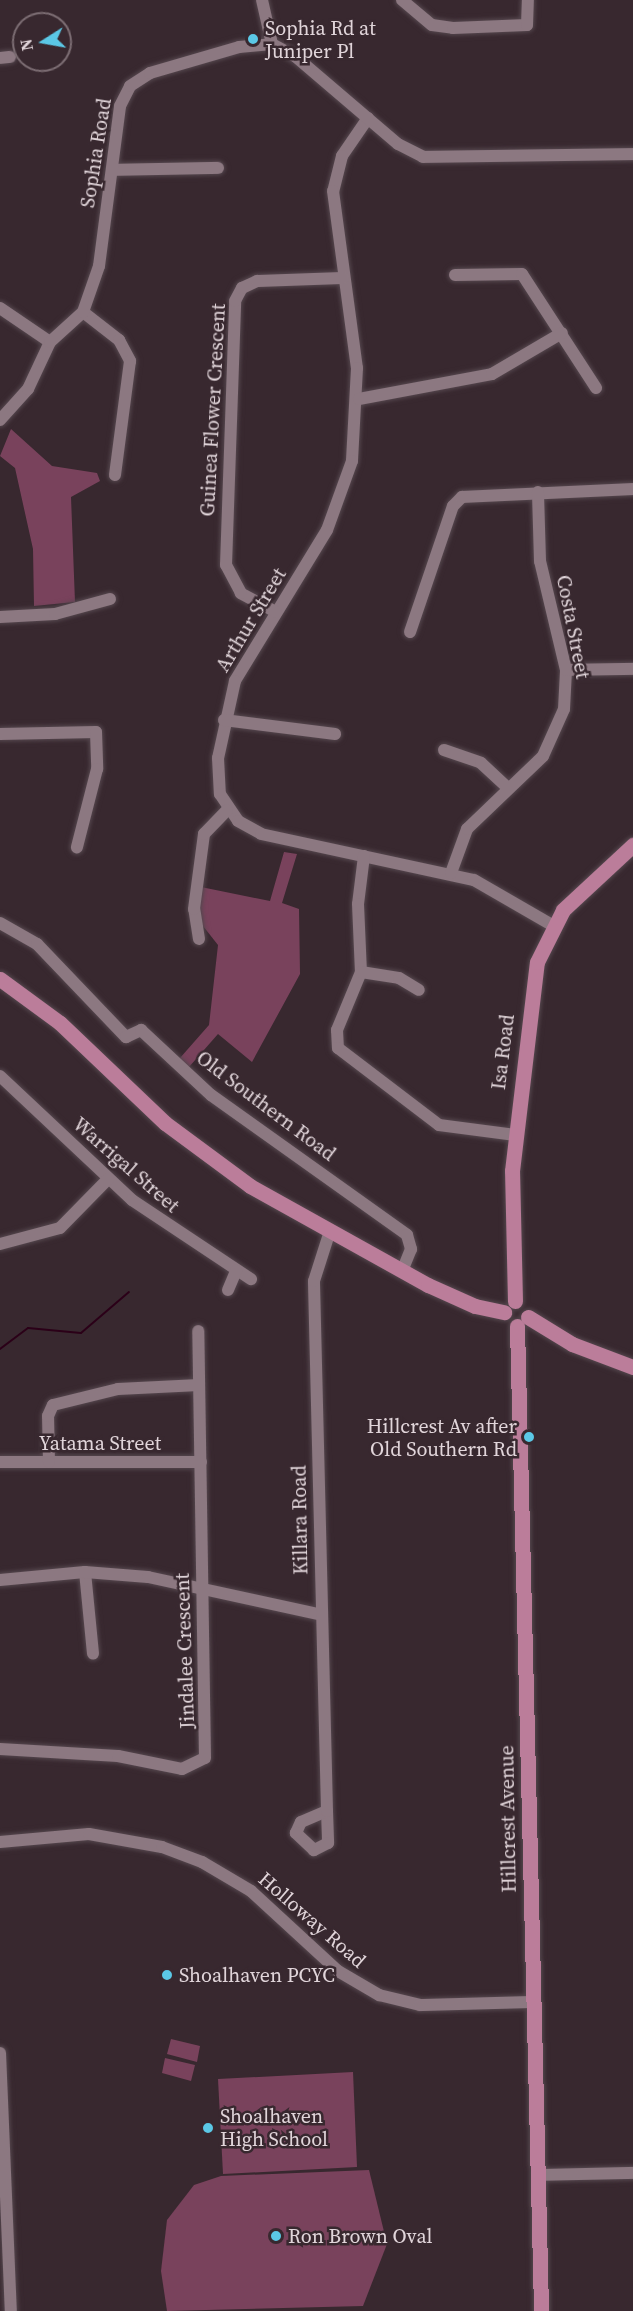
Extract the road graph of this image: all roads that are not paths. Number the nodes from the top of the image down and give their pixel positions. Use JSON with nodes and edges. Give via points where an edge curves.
{"nodes":[{"id":1,"x":262,"y":0,"type":"edge"},
{"id":2,"x":402,"y":0,"type":"edge"},
{"id":3,"x":528,"y":0,"type":"edge"},
{"id":4,"x":272,"y":44,"type":"junction"},
{"id":5,"x":368,"y":118,"type":"junction"},
{"id":6,"x":633,"y":154,"type":"edge"},
{"id":7,"x":218,"y":168,"type":"dead end"},
{"id":8,"x":112,"y":170,"type":"junction"},
{"id":9,"x":455,"y":275,"type":"dead end"},
{"id":10,"x":343,"y":278,"type":"junction"},
{"id":11,"x":0,"y":308,"type":"edge"},
{"id":12,"x":83,"y":312,"type":"junction"},
{"id":13,"x":562,"y":333,"type":"junction"},
{"id":14,"x":50,"y":342,"type":"junction"},
{"id":15,"x":596,"y":388,"type":"dead end"},
{"id":16,"x":359,"y":399,"type":"junction"},
{"id":17,"x":0,"y":420,"type":"edge"},
{"id":18,"x":115,"y":474,"type":"dead end"},
{"id":19,"x":633,"y":489,"type":"edge"},
{"id":20,"x":538,"y":492,"type":"junction"},
{"id":21,"x":110,"y":599,"type":"dead end"},
{"id":22,"x":276,"y":612,"type":"junction"},
{"id":23,"x":0,"y":617,"type":"edge"},
{"id":24,"x":410,"y":632,"type":"dead end"},
{"id":25,"x":633,"y":669,"type":"edge"},
{"id":26,"x":566,"y":670,"type":"junction"},
{"id":27,"x":224,"y":720,"type":"junction"},
{"id":28,"x":0,"y":734,"type":"edge"},
{"id":29,"x":335,"y":734,"type":"dead end"},
{"id":30,"x":444,"y":750,"type":"dead end"},
{"id":31,"x":508,"y":788,"type":"junction"},
{"id":32,"x":227,"y":810,"type":"junction"},
{"id":33,"x":633,"y":845,"type":"edge"},
{"id":34,"x":77,"y":847,"type":"dead end"},
{"id":35,"x":364,"y":856,"type":"junction"},
{"id":36,"x":452,"y":873,"type":"junction"},
{"id":37,"x":0,"y":922,"type":"edge"},
{"id":38,"x":552,"y":925,"type":"junction"},
{"id":39,"x":199,"y":939,"type":"dead end"},
{"id":40,"x":361,"y":972,"type":"junction"},
{"id":41,"x":0,"y":979,"type":"edge"},
{"id":42,"x":419,"y":990,"type":"dead end"},
{"id":43,"x":0,"y":1076,"type":"edge"},
{"id":44,"x":515,"y":1135,"type":"junction"},
{"id":45,"x":108,"y":1179,"type":"junction"},
{"id":46,"x":330,"y":1231,"type":"junction"},
{"id":47,"x":0,"y":1244,"type":"edge"},
{"id":48,"x":236,"y":1271,"type":"junction"},
{"id":49,"x":402,"y":1271,"type":"junction"},
{"id":50,"x":251,"y":1279,"type":"dead end"},
{"id":51,"x":228,"y":1290,"type":"dead end"},
{"id":52,"x":515,"y":1301,"type":"junction"},
{"id":53,"x":504,"y":1312,"type":"junction"},
{"id":54,"x":522,"y":1322,"type":"junction"},
{"id":55,"x":198,"y":1331,"type":"dead end"},
{"id":56,"x":633,"y":1367,"type":"edge"},
{"id":57,"x":199,"y":1385,"type":"junction"},
{"id":58,"x":0,"y":1462,"type":"edge"},
{"id":59,"x":49,"y":1462,"type":"junction"},
{"id":60,"x":201,"y":1462,"type":"junction"},
{"id":61,"x":85,"y":1572,"type":"junction"},
{"id":62,"x":0,"y":1580,"type":"edge"},
{"id":63,"x":202,"y":1587,"type":"junction"},
{"id":64,"x":322,"y":1615,"type":"junction"},
{"id":65,"x":93,"y":1654,"type":"dead end"},
{"id":66,"x":0,"y":1749,"type":"edge"},
{"id":67,"x":327,"y":1811,"type":"dead end"},
{"id":68,"x":0,"y":1842,"type":"edge"},
{"id":69,"x":534,"y":2002,"type":"junction"},
{"id":70,"x":0,"y":2053,"type":"edge"},
{"id":71,"x":633,"y":2173,"type":"edge"},
{"id":72,"x":537,"y":2175,"type":"junction"},
{"id":73,"x":5,"y":2285,"type":"edge"},
{"id":74,"x":11,"y":2311,"type":"edge"},
{"id":75,"x":541,"y":2311,"type":"edge"}],
"edges":[{"from":1,"to":4,"type":"street"},
{"from":2,"to":3,"type":"street","via":[[432,25],[453,28],[527,25]]},
{"from":4,"to":5,"type":"street","via":[[296,57]]},
{"from":4,"to":8,"type":"street","name":"Sophia Road","via":[[239,47],[136,80],[120,106]]},
{"from":5,"to":6,"type":"street","via":[[406,150],[435,159]]},
{"from":5,"to":10,"type":"street","name":"Arthur Street","via":[[350,141],[335,175],[334,209]]},
{"from":7,"to":8,"type":"street"},
{"from":8,"to":12,"type":"street","name":"Sophia Road","via":[[99,266]]},
{"from":9,"to":13,"type":"street","via":[[522,274]]},
{"from":10,"to":16,"type":"street","name":"Arthur Street"},
{"from":10,"to":22,"type":"street","name":"Guinea Flower Crescent","via":[[257,280],[242,288],[236,301],[226,566],[241,593]]},
{"from":11,"to":14,"type":"street"},
{"from":12,"to":14,"type":"street","name":"Sophia Road"},
{"from":12,"to":18,"type":"street","via":[[119,340],[130,361]]},
{"from":13,"to":15,"type":"street"},
{"from":13,"to":16,"type":"street","via":[[492,374]]},
{"from":14,"to":17,"type":"street","name":"Sophia Road","via":[[28,389]]},
{"from":16,"to":22,"type":"street","name":"Arthur Street","via":[[352,461],[342,497]]},
{"from":19,"to":20,"type":"street"},
{"from":20,"to":24,"type":"street","via":[[475,494],[453,506]]},
{"from":20,"to":26,"type":"street","name":"Costa Street","via":[[540,561]]},
{"from":21,"to":23,"type":"street","via":[[55,614]]},
{"from":22,"to":27,"type":"street","name":"Arthur Street","via":[[235,681]]},
{"from":25,"to":26,"type":"street"},
{"from":26,"to":31,"type":"street","name":"Costa Street","via":[[564,709],[554,739]]},
{"from":27,"to":29,"type":"street"},
{"from":27,"to":32,"type":"street","name":"Arthur Street","via":[[216,779]]},
{"from":28,"to":34,"type":"street","via":[[96,732],[97,770]]},
{"from":30,"to":31,"type":"street","via":[[481,763]]},
{"from":31,"to":36,"type":"street","name":"Costa Street","via":[[467,829]]},
{"from":32,"to":35,"type":"street","via":[[261,834]]},
{"from":32,"to":39,"type":"street","via":[[204,834],[194,909]]},
{"from":33,"to":38,"type":"main road","name":"Isa Road"},
{"from":35,"to":36,"type":"street"},
{"from":35,"to":40,"type":"street","via":[[358,904]]},
{"from":36,"to":38,"type":"street","via":[[495,889]]},
{"from":37,"to":49,"type":"street","name":"Old Southern Road","via":[[37,944],[126,1037],[141,1030],[211,1095],[407,1235],[411,1249]]},
{"from":38,"to":44,"type":"main road","name":"Isa Road","via":[[537,962]]},
{"from":40,"to":42,"type":"street","via":[[399,978]]},
{"from":40,"to":44,"type":"street","via":[[336,1037],[342,1054],[440,1125]]},
{"from":41,"to":46,"type":"main road","via":[[45,1009],[204,1155]]},
{"from":43,"to":45,"type":"street","name":"Warrigal Street"},
{"from":44,"to":52,"type":"main road","name":"Isa Road"},
{"from":45,"to":47,"type":"street","via":[[60,1228]]},
{"from":45,"to":48,"type":"street","name":"Warrigal Street","via":[[182,1238]]},
{"from":46,"to":49,"type":"main road"},
{"from":46,"to":64,"type":"street","name":"Killara Road","via":[[314,1281]]},
{"from":48,"to":50,"type":"street","name":"Warrigal Street"},
{"from":48,"to":51,"type":"street"},
{"from":49,"to":53,"type":"main road","via":[[475,1306]]},
{"from":52,"to":53,"type":"main road"},
{"from":52,"to":54,"type":"main road","via":[[526,1306]]},
{"from":53,"to":54,"type":"main road","via":[[507,1322]]},
{"from":54,"to":56,"type":"main road"},
{"from":54,"to":69,"type":"main road","name":"Hillcrest Avenue"},
{"from":55,"to":57,"type":"street","name":"Jindalee Crescent"},
{"from":57,"to":59,"type":"street","via":[[118,1389],[53,1405],[48,1416]]},
{"from":57,"to":60,"type":"street","name":"Jindalee Crescent"},
{"from":58,"to":59,"type":"street","name":"Yatama Street"},
{"from":59,"to":60,"type":"street","name":"Yatama Street"},
{"from":60,"to":63,"type":"street","name":"Jindalee Crescent"},
{"from":61,"to":62,"type":"street"},
{"from":61,"to":63,"type":"street"},
{"from":61,"to":65,"type":"street"},
{"from":63,"to":64,"type":"street"},
{"from":63,"to":66,"type":"street","name":"Jindalee Crescent","via":[[207,1742],[202,1762],[182,1769],[118,1756]]},
{"from":64,"to":67,"type":"street","name":"Killara Road"},
{"from":68,"to":69,"type":"street","name":"Holloway Road","via":[[89,1834],[162,1847],[202,1862],[251,1891],[338,1971],[378,1995],[420,2005]]},
{"from":69,"to":72,"type":"main road","name":"Hillcrest Avenue"},
{"from":70,"to":73,"type":"street"},
{"from":71,"to":72,"type":"street"},
{"from":72,"to":75,"type":"main road","name":"Hillcrest Avenue"},
{"from":73,"to":74,"type":"street"}]}
